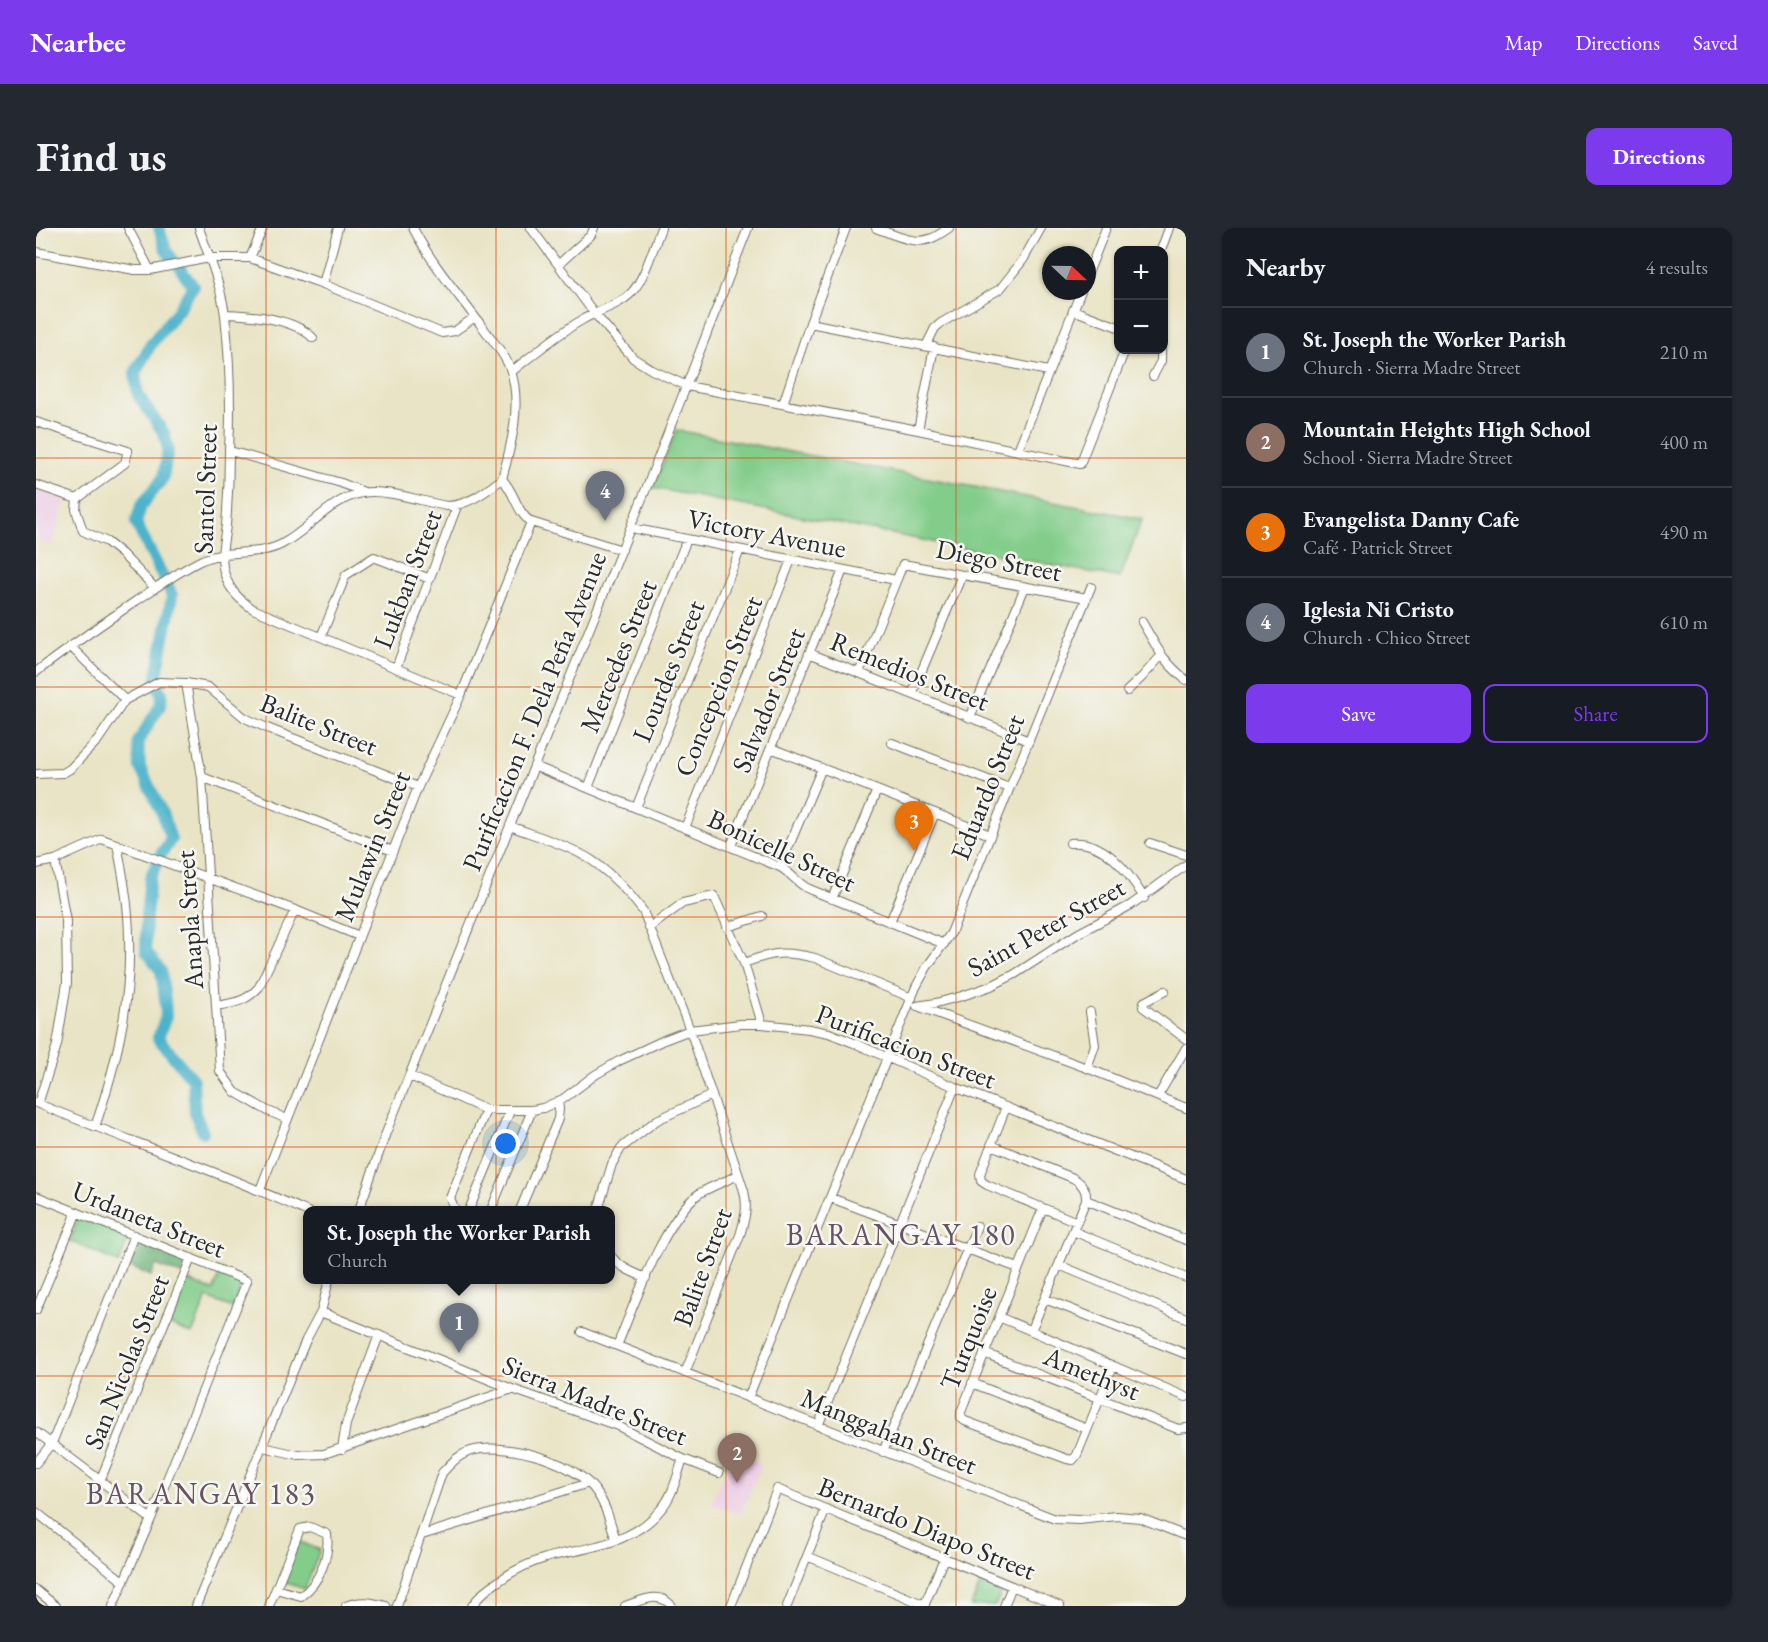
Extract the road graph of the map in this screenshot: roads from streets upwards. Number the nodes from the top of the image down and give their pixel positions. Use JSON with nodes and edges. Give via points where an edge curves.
{"nodes":[{"id":1,"x":128,"y":228,"type":"edge"},
{"id":2,"x":199,"y":228,"type":"edge"},
{"id":3,"x":263,"y":228,"type":"edge"},
{"id":4,"x":338,"y":228,"type":"edge"},
{"id":5,"x":413,"y":228,"type":"edge"},
{"id":6,"x":531,"y":228,"type":"edge"},
{"id":7,"x":594,"y":228,"type":"edge"},
{"id":8,"x":661,"y":228,"type":"edge"},
{"id":9,"x":748,"y":228,"type":"edge"},
{"id":10,"x":846,"y":228,"type":"edge"},
{"id":11,"x":876,"y":228,"type":"edge"},
{"id":12,"x":949,"y":228,"type":"edge"},
{"id":13,"x":1041,"y":228,"type":"edge"},
{"id":14,"x":1106,"y":228,"type":"edge"},
{"id":15,"x":1170,"y":228,"type":"edge"},
{"id":16,"x":1163,"y":246,"type":"edge"},
{"id":17,"x":36,"y":252,"type":"edge"},
{"id":18,"x":1096,"y":253,"type":"edge"},
{"id":19,"x":209,"y":258,"type":"junction"},
{"id":20,"x":250,"y":258,"type":"junction"},
{"id":21,"x":559,"y":264,"type":"junction"},
{"id":22,"x":150,"y":270,"type":"junction"},
{"id":23,"x":323,"y":284,"type":"junction"},
{"id":24,"x":1077,"y":300,"type":"edge"},
{"id":25,"x":1073,"y":310,"type":"junction"},
{"id":26,"x":225,"y":314,"type":"junction"},
{"id":27,"x":594,"y":314,"type":"junction"},
{"id":28,"x":475,"y":317,"type":"junction"},
{"id":29,"x":810,"y":323,"type":"junction"},
{"id":30,"x":1114,"y":325,"type":"edge"},
{"id":31,"x":313,"y":338,"type":"dead end"},
{"id":32,"x":930,"y":346,"type":"junction"},
{"id":33,"x":1123,"y":354,"type":"edge"},
{"id":34,"x":1161,"y":354,"type":"edge"},
{"id":35,"x":1048,"y":370,"type":"junction"},
{"id":36,"x":511,"y":372,"type":"junction"},
{"id":37,"x":1153,"y":376,"type":"dead end"},
{"id":38,"x":687,"y":386,"type":"junction"},
{"id":39,"x":783,"y":404,"type":"junction"},
{"id":40,"x":36,"y":422,"type":"edge"},
{"id":41,"x":918,"y":430,"type":"junction"},
{"id":42,"x":1018,"y":450,"type":"junction"},
{"id":43,"x":230,"y":451,"type":"junction"},
{"id":44,"x":502,"y":479,"type":"junction"},
{"id":45,"x":36,"y":485,"type":"edge"},
{"id":46,"x":364,"y":492,"type":"junction"},
{"id":47,"x":76,"y":499,"type":"junction"},
{"id":48,"x":457,"y":506,"type":"junction"},
{"id":49,"x":531,"y":522,"type":"junction"},
{"id":50,"x":631,"y":528,"type":"junction"},
{"id":51,"x":687,"y":539,"type":"junction"},
{"id":52,"x":622,"y":550,"type":"junction"},
{"id":53,"x":740,"y":550,"type":"junction"},
{"id":54,"x":221,"y":553,"type":"junction"},
{"id":55,"x":791,"y":560,"type":"junction"},
{"id":56,"x":843,"y":570,"type":"junction"},
{"id":57,"x":962,"y":575,"type":"junction"},
{"id":58,"x":430,"y":579,"type":"junction"},
{"id":59,"x":896,"y":580,"type":"junction"},
{"id":60,"x":1025,"y":587,"type":"junction"},
{"id":61,"x":1091,"y":587,"type":"dead end"},
{"id":62,"x":155,"y":588,"type":"junction"},
{"id":63,"x":1087,"y":598,"type":"junction"},
{"id":64,"x":1142,"y":622,"type":"dead end"},
{"id":65,"x":321,"y":637,"type":"junction"},
{"id":66,"x":70,"y":646,"type":"junction"},
{"id":67,"x":809,"y":653,"type":"junction"},
{"id":68,"x":1161,"y":656,"type":"junction"},
{"id":69,"x":396,"y":668,"type":"junction"},
{"id":70,"x":36,"y":672,"type":"edge"},
{"id":71,"x":859,"y":673,"type":"junction"},
{"id":72,"x":1186,"y":680,"type":"edge"},
{"id":73,"x":186,"y":682,"type":"junction"},
{"id":74,"x":1127,"y":691,"type":"dead end"},
{"id":75,"x":912,"y":694,"type":"junction"},
{"id":76,"x":461,"y":695,"type":"junction"},
{"id":77,"x":125,"y":700,"type":"junction"},
{"id":78,"x":970,"y":718,"type":"junction"},
{"id":79,"x":1029,"y":741,"type":"junction"},
{"id":80,"x":892,"y":743,"type":"dead end"},
{"id":81,"x":771,"y":748,"type":"junction"},
{"id":82,"x":534,"y":766,"type":"junction"},
{"id":83,"x":822,"y":768,"type":"junction"},
{"id":84,"x":36,"y":774,"type":"edge"},
{"id":85,"x":202,"y":777,"type":"junction"},
{"id":86,"x":418,"y":787,"type":"junction"},
{"id":87,"x":588,"y":788,"type":"junction"},
{"id":88,"x":1009,"y":788,"type":"junction"},
{"id":89,"x":877,"y":790,"type":"junction"},
{"id":90,"x":636,"y":808,"type":"junction"},
{"id":91,"x":935,"y":813,"type":"junction"},
{"id":92,"x":510,"y":826,"type":"junction"},
{"id":93,"x":685,"y":828,"type":"junction"},
{"id":94,"x":990,"y":835,"type":"junction"},
{"id":95,"x":117,"y":843,"type":"junction"},
{"id":96,"x":1070,"y":843,"type":"dead end"},
{"id":97,"x":1150,"y":843,"type":"dead end"},
{"id":98,"x":731,"y":846,"type":"junction"},
{"id":99,"x":393,"y":851,"type":"junction"},
{"id":100,"x":1186,"y":855,"type":"edge"},
{"id":101,"x":55,"y":860,"type":"junction"},
{"id":102,"x":36,"y":864,"type":"edge"},
{"id":103,"x":780,"y":867,"type":"junction"},
{"id":104,"x":1184,"y":871,"type":"edge"},
{"id":105,"x":207,"y":877,"type":"junction"},
{"id":106,"x":1144,"y":898,"type":"junction"},
{"id":107,"x":832,"y":899,"type":"junction"},
{"id":108,"x":295,"y":910,"type":"junction"},
{"id":109,"x":762,"y":916,"type":"dead end"},
{"id":110,"x":890,"y":922,"type":"junction"},
{"id":111,"x":727,"y":927,"type":"junction"},
{"id":112,"x":649,"y":928,"type":"junction"},
{"id":113,"x":359,"y":936,"type":"junction"},
{"id":114,"x":944,"y":944,"type":"junction"},
{"id":115,"x":744,"y":963,"type":"junction"},
{"id":116,"x":1164,"y":991,"type":"dead end"},
{"id":117,"x":912,"y":1004,"type":"junction"},
{"id":118,"x":216,"y":1006,"type":"junction"},
{"id":119,"x":1090,"y":1012,"type":"dead end"},
{"id":120,"x":762,"y":1024,"type":"junction"},
{"id":121,"x":690,"y":1030,"type":"junction"},
{"id":122,"x":1186,"y":1039,"type":"edge"},
{"id":123,"x":1186,"y":1048,"type":"edge"},
{"id":124,"x":888,"y":1059,"type":"junction"},
{"id":125,"x":1087,"y":1068,"type":"junction"},
{"id":126,"x":410,"y":1076,"type":"junction"},
{"id":127,"x":955,"y":1087,"type":"junction"},
{"id":128,"x":712,"y":1095,"type":"junction"},
{"id":129,"x":1158,"y":1096,"type":"junction"},
{"id":130,"x":558,"y":1101,"type":"junction"},
{"id":131,"x":37,"y":1103,"type":"edge"},
{"id":132,"x":1006,"y":1107,"type":"junction"},
{"id":133,"x":1186,"y":1108,"type":"edge"},
{"id":134,"x":486,"y":1110,"type":"junction"},
{"id":135,"x":532,"y":1110,"type":"junction"},
{"id":136,"x":510,"y":1111,"type":"junction"},
{"id":137,"x":287,"y":1119,"type":"junction"},
{"id":138,"x":94,"y":1127,"type":"junction"},
{"id":139,"x":991,"y":1145,"type":"junction"},
{"id":140,"x":738,"y":1175,"type":"junction"},
{"id":141,"x":1186,"y":1179,"type":"edge"},
{"id":142,"x":260,"y":1190,"type":"junction"},
{"id":143,"x":36,"y":1196,"type":"edge"},
{"id":144,"x":831,"y":1198,"type":"junction"},
{"id":145,"x":1086,"y":1200,"type":"junction"},
{"id":146,"x":360,"y":1206,"type":"edge"},
{"id":147,"x":453,"y":1206,"type":"edge"},
{"id":148,"x":471,"y":1206,"type":"edge"},
{"id":149,"x":493,"y":1206,"type":"edge"},
{"id":150,"x":522,"y":1206,"type":"edge"},
{"id":151,"x":599,"y":1206,"type":"edge"},
{"id":152,"x":1043,"y":1208,"type":"junction"},
{"id":153,"x":303,"y":1210,"type":"edge"},
{"id":154,"x":77,"y":1212,"type":"junction"},
{"id":155,"x":1077,"y":1222,"type":"junction"},
{"id":156,"x":900,"y":1223,"type":"junction"},
{"id":157,"x":977,"y":1226,"type":"dead end"},
{"id":158,"x":1073,"y":1231,"type":"junction"},
{"id":159,"x":134,"y":1235,"type":"junction"},
{"id":160,"x":1186,"y":1240,"type":"edge"},
{"id":161,"x":968,"y":1249,"type":"junction"},
{"id":162,"x":191,"y":1258,"type":"junction"},
{"id":163,"x":615,"y":1261,"type":"edge"},
{"id":164,"x":1059,"y":1265,"type":"junction"},
{"id":165,"x":1018,"y":1268,"type":"junction"},
{"id":166,"x":646,"y":1278,"type":"junction"},
{"id":167,"x":1186,"y":1278,"type":"edge"},
{"id":168,"x":328,"y":1284,"type":"edge"},
{"id":169,"x":1045,"y":1299,"type":"junction"},
{"id":170,"x":36,"y":1310,"type":"edge"},
{"id":171,"x":321,"y":1312,"type":"junction"},
{"id":172,"x":999,"y":1317,"type":"junction"},
{"id":173,"x":1186,"y":1318,"type":"edge"},
{"id":174,"x":1031,"y":1331,"type":"junction"},
{"id":175,"x":582,"y":1332,"type":"dead end"},
{"id":176,"x":379,"y":1335,"type":"junction"},
{"id":177,"x":616,"y":1346,"type":"junction"},
{"id":178,"x":984,"y":1353,"type":"junction"},
{"id":179,"x":1186,"y":1354,"type":"edge"},
{"id":180,"x":1113,"y":1366,"type":"junction"},
{"id":181,"x":685,"y":1373,"type":"junction"},
{"id":182,"x":972,"y":1383,"type":"junction"},
{"id":183,"x":512,"y":1389,"type":"junction"},
{"id":184,"x":1186,"y":1396,"type":"edge"},
{"id":185,"x":748,"y":1398,"type":"junction"},
{"id":186,"x":1100,"y":1398,"type":"junction"},
{"id":187,"x":818,"y":1426,"type":"junction"},
{"id":188,"x":1087,"y":1429,"type":"junction"},
{"id":189,"x":1186,"y":1429,"type":"edge"},
{"id":190,"x":36,"y":1432,"type":"edge"},
{"id":191,"x":52,"y":1443,"type":"junction"},
{"id":192,"x":262,"y":1447,"type":"junction"},
{"id":193,"x":342,"y":1449,"type":"junction"},
{"id":194,"x":883,"y":1452,"type":"junction"},
{"id":195,"x":683,"y":1459,"type":"junction"},
{"id":196,"x":36,"y":1463,"type":"edge"},
{"id":197,"x":719,"y":1473,"type":"dead end"},
{"id":198,"x":100,"y":1481,"type":"junction"},
{"id":199,"x":589,"y":1483,"type":"junction"},
{"id":200,"x":826,"y":1509,"type":"junction"},
{"id":201,"x":36,"y":1512,"type":"edge"},
{"id":202,"x":151,"y":1519,"type":"junction"},
{"id":203,"x":422,"y":1535,"type":"junction"},
{"id":204,"x":1186,"y":1536,"type":"edge"},
{"id":205,"x":616,"y":1540,"type":"junction"},
{"id":206,"x":807,"y":1556,"type":"junction"},
{"id":207,"x":944,"y":1558,"type":"junction"},
{"id":208,"x":124,"y":1582,"type":"junction"},
{"id":209,"x":1012,"y":1586,"type":"junction"},
{"id":210,"x":276,"y":1589,"type":"junction"},
{"id":211,"x":36,"y":1590,"type":"edge"},
{"id":212,"x":924,"y":1605,"type":"edge"},
{"id":213,"x":56,"y":1606,"type":"edge"},
{"id":214,"x":113,"y":1606,"type":"edge"},
{"id":215,"x":196,"y":1606,"type":"edge"},
{"id":216,"x":269,"y":1606,"type":"edge"},
{"id":217,"x":345,"y":1606,"type":"edge"},
{"id":218,"x":386,"y":1606,"type":"edge"},
{"id":219,"x":398,"y":1606,"type":"edge"},
{"id":220,"x":472,"y":1606,"type":"edge"},
{"id":221,"x":625,"y":1606,"type":"edge"},
{"id":222,"x":672,"y":1606,"type":"edge"},
{"id":223,"x":731,"y":1606,"type":"edge"},
{"id":224,"x":787,"y":1606,"type":"edge"},
{"id":225,"x":1004,"y":1606,"type":"edge"},
{"id":226,"x":1060,"y":1606,"type":"edge"}],
"edges":[{"from":1,"to":22,"type":"street"},
{"from":2,"to":19,"type":"street","name":"Santol Street"},
{"from":3,"to":20,"type":"street"},
{"from":4,"to":23,"type":"street"},
{"from":5,"to":28,"type":"street"},
{"from":6,"to":21,"type":"street"},
{"from":7,"to":21,"type":"street"},
{"from":8,"to":27,"type":"street","via":[[633,291]]},
{"from":9,"to":38,"type":"street","name":"Purificacion F. Dela Peña Avenue"},
{"from":10,"to":29,"type":"street"},
{"from":11,"to":12,"type":"street","via":[[920,240],[931,239]]},
{"from":13,"to":32,"type":"street","via":[[1000,289],[941,323],[935,328]]},
{"from":14,"to":18,"type":"street"},
{"from":15,"to":16,"type":"street"},
{"from":17,"to":22,"type":"street"},
{"from":19,"to":20,"type":"street"},
{"from":19,"to":22,"type":"street"},
{"from":19,"to":26,"type":"street","name":"Santol Street"},
{"from":20,"to":23,"type":"street"},
{"from":21,"to":27,"type":"street"},
{"from":23,"to":28,"type":"street","via":[[442,333],[455,331]]},
{"from":24,"to":25,"type":"street"},
{"from":25,"to":30,"type":"street"},
{"from":25,"to":35,"type":"street"},
{"from":26,"to":31,"type":"street","via":[[282,321]]},
{"from":26,"to":43,"type":"street","name":"Santol Street"},
{"from":27,"to":36,"type":"street"},
{"from":27,"to":38,"type":"street","via":[[633,358]]},
{"from":28,"to":36,"type":"street"},
{"from":29,"to":32,"type":"street"},
{"from":29,"to":39,"type":"street"},
{"from":32,"to":35,"type":"street"},
{"from":32,"to":41,"type":"street"},
{"from":33,"to":42,"type":"street","via":[[1080,464]]},
{"from":34,"to":37,"type":"street"},
{"from":35,"to":42,"type":"street"},
{"from":36,"to":44,"type":"street","via":[[515,414]]},
{"from":38,"to":39,"type":"street"},
{"from":38,"to":50,"type":"street","name":"Purificacion F. Dela Peña Avenue"},
{"from":39,"to":41,"type":"street"},
{"from":40,"to":47,"type":"street","via":[[128,452],[125,464]]},
{"from":41,"to":42,"type":"street"},
{"from":43,"to":46,"type":"street"},
{"from":43,"to":54,"type":"street","name":"Santol Street"},
{"from":44,"to":48,"type":"street","via":[[468,503]]},
{"from":44,"to":49,"type":"street"},
{"from":45,"to":47,"type":"street"},
{"from":46,"to":48,"type":"street"},
{"from":46,"to":54,"type":"street","via":[[344,500],[275,547]]},
{"from":47,"to":62,"type":"street","via":[[83,531],[107,542]]},
{"from":48,"to":58,"type":"street","name":"Lukban Street"},
{"from":49,"to":52,"type":"street"},
{"from":49,"to":76,"type":"street","name":"Mulawin Street"},
{"from":50,"to":51,"type":"street","name":"Victory Avenue"},
{"from":50,"to":52,"type":"street","name":"Purificacion F. Dela Peña Avenue"},
{"from":51,"to":53,"type":"street","name":"Victory Avenue"},
{"from":51,"to":87,"type":"street","name":"Mercedes Street"},
{"from":52,"to":82,"type":"street","name":"Purificacion F. Dela Peña Avenue"},
{"from":53,"to":55,"type":"street","name":"Victory Avenue"},
{"from":53,"to":90,"type":"street","name":"Lourdes Street"},
{"from":54,"to":62,"type":"street"},
{"from":54,"to":65,"type":"street","name":"Santol Street","via":[[224,574],[239,599],[253,609]]},
{"from":55,"to":56,"type":"street","name":"Victory Avenue"},
{"from":55,"to":93,"type":"street","name":"Concepcion Street"},
{"from":56,"to":59,"type":"street","name":"Victory Avenue"},
{"from":56,"to":67,"type":"street","name":"Salvador Street"},
{"from":57,"to":59,"type":"street","name":"Diego Street","via":[[903,564]]},
{"from":57,"to":60,"type":"street","name":"Diego Street"},
{"from":57,"to":75,"type":"street"},
{"from":58,"to":65,"type":"street","via":[[374,557],[346,575]]},
{"from":58,"to":69,"type":"street","name":"Lukban Street"},
{"from":59,"to":71,"type":"street"},
{"from":60,"to":63,"type":"street","name":"Diego Street"},
{"from":60,"to":78,"type":"street"},
{"from":61,"to":63,"type":"street","name":"Eduardo Street"},
{"from":62,"to":66,"type":"street"},
{"from":63,"to":79,"type":"street","name":"Eduardo Street"},
{"from":64,"to":68,"type":"street"},
{"from":65,"to":69,"type":"street","name":"Santol Street"},
{"from":66,"to":70,"type":"street"},
{"from":66,"to":77,"type":"street"},
{"from":67,"to":71,"type":"street","name":"Remedios Street"},
{"from":67,"to":81,"type":"street","name":"Salvador Street"},
{"from":68,"to":72,"type":"street"},
{"from":68,"to":74,"type":"street"},
{"from":69,"to":76,"type":"street","name":"Santol Street"},
{"from":71,"to":75,"type":"street","name":"Remedios Street"},
{"from":73,"to":77,"type":"street","name":"Balite Street","via":[[159,682]]},
{"from":73,"to":85,"type":"street","name":"Anapla Street"},
{"from":73,"to":86,"type":"street","name":"Balite Street","via":[[208,687],[246,718],[267,728]]},
{"from":75,"to":78,"type":"street","name":"Remedios Street"},
{"from":76,"to":86,"type":"street","name":"Mulawin Street"},
{"from":77,"to":84,"type":"street","name":"Balite Street","via":[[98,740],[70,768],[63,773]]},
{"from":78,"to":79,"type":"street","name":"Remedios Street"},
{"from":79,"to":88,"type":"street","name":"Eduardo Street"},
{"from":80,"to":88,"type":"street"},
{"from":81,"to":83,"type":"street"},
{"from":81,"to":98,"type":"street","name":"Salvador Street"},
{"from":82,"to":87,"type":"street","name":"Bonicelle Street"},
{"from":82,"to":92,"type":"street","name":"Purificacion F. Dela Peña Avenue"},
{"from":83,"to":89,"type":"street"},
{"from":83,"to":103,"type":"street"},
{"from":85,"to":99,"type":"street"},
{"from":85,"to":105,"type":"street","name":"Anapla Street"},
{"from":86,"to":99,"type":"street","name":"Mulawin Street"},
{"from":87,"to":90,"type":"street","name":"Bonicelle Street"},
{"from":88,"to":94,"type":"street","name":"Eduardo Street"},
{"from":89,"to":91,"type":"street"},
{"from":89,"to":107,"type":"street"},
{"from":90,"to":93,"type":"street","name":"Bonicelle Street"},
{"from":91,"to":94,"type":"street"},
{"from":91,"to":110,"type":"street"},
{"from":92,"to":112,"type":"street","via":[[596,863],[633,898]]},
{"from":92,"to":126,"type":"street","name":"Purificacion F. Dela Peña Avenue"},
{"from":93,"to":98,"type":"street","name":"Bonicelle Street"},
{"from":94,"to":114,"type":"street","name":"Eduardo Street"},
{"from":95,"to":101,"type":"street","via":[[102,839]]},
{"from":95,"to":105,"type":"street"},
{"from":95,"to":138,"type":"street","via":[[126,891],[128,987],[122,1035]]},
{"from":96,"to":106,"type":"street","via":[[1098,847],[1129,874]]},
{"from":97,"to":100,"type":"street"},
{"from":98,"to":103,"type":"street","name":"Bonicelle Street"},
{"from":99,"to":113,"type":"street","name":"Mulawin Street"},
{"from":101,"to":102,"type":"street"},
{"from":101,"to":131,"type":"street","via":[[66,921],[67,983],[57,1044]]},
{"from":103,"to":107,"type":"street","name":"Bonicelle Street","via":[[804,887]]},
{"from":104,"to":106,"type":"street","name":"Saint Peter Street"},
{"from":105,"to":108,"type":"street"},
{"from":105,"to":118,"type":"street","name":"Anapla Street"},
{"from":106,"to":117,"type":"street","name":"Saint Peter Street","via":[[991,986],[936,1003]]},
{"from":107,"to":110,"type":"street","name":"Bonicelle Street"},
{"from":108,"to":113,"type":"street"},
{"from":108,"to":118,"type":"street","via":[[259,987],[236,1003]]},
{"from":109,"to":111,"type":"street"},
{"from":110,"to":114,"type":"street","name":"Bonicelle Street"},
{"from":111,"to":112,"type":"street","via":[[714,896],[683,903]]},
{"from":111,"to":115,"type":"street"},
{"from":112,"to":121,"type":"street"},
{"from":113,"to":137,"type":"street","name":"Mulawin Street"},
{"from":114,"to":117,"type":"street","name":"Eduardo Street","via":[[923,973]]},
{"from":115,"to":117,"type":"street","via":[[775,953],[815,958]]},
{"from":115,"to":120,"type":"street"},
{"from":116,"to":122,"type":"street","via":[[1144,1002],[1143,1007]]},
{"from":117,"to":124,"type":"street","name":"Eduardo Street"},
{"from":117,"to":125,"type":"street"},
{"from":118,"to":137,"type":"street","name":"Anapla Street","via":[[220,1071],[235,1092]]},
{"from":119,"to":125,"type":"street","via":[[1095,1045]]},
{"from":120,"to":121,"type":"street","name":"Purificacion Street"},
{"from":120,"to":124,"type":"street","name":"Purificacion Street","via":[[829,1033]]},
{"from":121,"to":128,"type":"street"},
{"from":121,"to":130,"type":"street","name":"Purificacion Street","via":[[619,1060]]},
{"from":123,"to":129,"type":"street"},
{"from":124,"to":127,"type":"street","name":"Purificacion Street"},
{"from":124,"to":144,"type":"street","name":"Eduardo Street"},
{"from":125,"to":129,"type":"street"},
{"from":126,"to":134,"type":"street","name":"Purificacion Street"},
{"from":126,"to":146,"type":"street","name":"Purificacion F. Dela Peña Avenue"},
{"from":127,"to":132,"type":"street","name":"Purificacion Street"},
{"from":127,"to":156,"type":"street"},
{"from":128,"to":140,"type":"street","name":"Balite Street"},
{"from":128,"to":151,"type":"street","via":[[657,1120],[621,1148]]},
{"from":129,"to":133,"type":"street"},
{"from":130,"to":135,"type":"street","name":"Purificacion Street"},
{"from":130,"to":150,"type":"street","via":[[558,1119]]},
{"from":131,"to":138,"type":"street"},
{"from":132,"to":139,"type":"street"},
{"from":132,"to":141,"type":"street","name":"Purificacion Street"},
{"from":134,"to":136,"type":"street","name":"Purificacion Street"},
{"from":134,"to":147,"type":"street","via":[[450,1198]]},
{"from":135,"to":136,"type":"street","name":"Purificacion Street"},
{"from":135,"to":149,"type":"street"},
{"from":136,"to":148,"type":"street"},
{"from":137,"to":142,"type":"street","name":"Mulawin Street"},
{"from":138,"to":142,"type":"street"},
{"from":139,"to":145,"type":"street","via":[[1079,1181]]},
{"from":139,"to":152,"type":"street","via":[[981,1181]]},
{"from":140,"to":166,"type":"street","via":[[699,1194],[689,1204],[673,1223]]},
{"from":140,"to":181,"type":"street","name":"Balite Street","via":[[747,1201],[746,1216]]},
{"from":142,"to":153,"type":"street"},
{"from":143,"to":154,"type":"street","name":"Urdaneta Street"},
{"from":144,"to":156,"type":"street"},
{"from":144,"to":185,"type":"street","name":"Eduardo Street"},
{"from":145,"to":155,"type":"street"},
{"from":145,"to":160,"type":"street"},
{"from":152,"to":155,"type":"street"},
{"from":152,"to":165,"type":"street","name":"Turquoise"},
{"from":154,"to":159,"type":"street","name":"Urdaneta Street"},
{"from":154,"to":170,"type":"street"},
{"from":155,"to":158,"type":"street"},
{"from":156,"to":161,"type":"street"},
{"from":156,"to":187,"type":"street"},
{"from":157,"to":161,"type":"street"},
{"from":158,"to":164,"type":"street"},
{"from":158,"to":167,"type":"street"},
{"from":159,"to":162,"type":"street","name":"Urdaneta Street"},
{"from":159,"to":191,"type":"street"},
{"from":161,"to":165,"type":"street"},
{"from":161,"to":194,"type":"street"},
{"from":162,"to":198,"type":"street","name":"San Nicolas Street"},
{"from":162,"to":202,"type":"street","name":"Urdaneta Street","via":[[246,1281]]},
{"from":163,"to":166,"type":"street"},
{"from":164,"to":169,"type":"street"},
{"from":164,"to":173,"type":"street"},
{"from":165,"to":172,"type":"street","name":"Turquoise"},
{"from":166,"to":177,"type":"street"},
{"from":168,"to":171,"type":"street"},
{"from":169,"to":174,"type":"street"},
{"from":169,"to":179,"type":"street"},
{"from":171,"to":176,"type":"street","name":"Sierra Madre Street"},
{"from":171,"to":192,"type":"street"},
{"from":172,"to":174,"type":"street"},
{"from":172,"to":178,"type":"street","name":"Turquoise"},
{"from":174,"to":180,"type":"street"},
{"from":175,"to":177,"type":"street","name":"Manggahan Street"},
{"from":176,"to":183,"type":"street","name":"Sierra Madre Street"},
{"from":176,"to":193,"type":"street","via":[[346,1424]]},
{"from":177,"to":181,"type":"street","name":"Manggahan Street"},
{"from":178,"to":182,"type":"street","name":"Turquoise"},
{"from":178,"to":186,"type":"street","name":"Amethyst"},
{"from":180,"to":184,"type":"street"},
{"from":180,"to":186,"type":"street"},
{"from":181,"to":185,"type":"street","name":"Manggahan Street"},
{"from":182,"to":188,"type":"street"},
{"from":182,"to":188,"type":"street","name":"Turquoise","via":[[961,1418],[975,1425],[1073,1460]]},
{"from":183,"to":193,"type":"street"},
{"from":183,"to":195,"type":"street","name":"Sierra Madre Street","via":[[618,1426]]},
{"from":185,"to":187,"type":"street","name":"Manggahan Street"},
{"from":186,"to":188,"type":"street"},
{"from":186,"to":189,"type":"street","name":"Amethyst"},
{"from":187,"to":194,"type":"street","name":"Manggahan Street"},
{"from":190,"to":191,"type":"street"},
{"from":191,"to":196,"type":"street"},
{"from":191,"to":198,"type":"street"},
{"from":192,"to":193,"type":"street","via":[[311,1456]]},
{"from":192,"to":215,"type":"street"},
{"from":194,"to":204,"type":"street","name":"Manggahan Street","via":[[1055,1519],[1140,1518]]},
{"from":195,"to":197,"type":"street","name":"Sierra Madre Street"},
{"from":195,"to":205,"type":"street","via":[[663,1507],[652,1520]]},
{"from":198,"to":202,"type":"street"},
{"from":199,"to":203,"type":"street"},
{"from":199,"to":203,"type":"street","via":[[570,1470],[524,1451],[474,1450],[455,1458],[442,1473]]},
{"from":199,"to":205,"type":"street","via":[[597,1492]]},
{"from":200,"to":206,"type":"street"},
{"from":200,"to":207,"type":"street","name":"Bernardo Diapo Street"},
{"from":200,"to":223,"type":"street","name":"Bernardo Diapo Street","via":[[777,1489]]},
{"from":201,"to":208,"type":"street"},
{"from":202,"to":208,"type":"street"},
{"from":203,"to":219,"type":"street"},
{"from":205,"to":220,"type":"street","via":[[525,1566],[489,1587]]},
{"from":206,"to":212,"type":"street"},
{"from":206,"to":224,"type":"street"},
{"from":207,"to":209,"type":"street","name":"Bernardo Diapo Street"},
{"from":207,"to":212,"type":"street"},
{"from":208,"to":214,"type":"street"},
{"from":209,"to":225,"type":"street"},
{"from":209,"to":226,"type":"street","name":"Bernardo Diapo Street"},
{"from":210,"to":210,"type":"street","via":[[301,1596],[310,1589],[327,1552],[327,1534],[310,1527],[300,1529]]},
{"from":210,"to":216,"type":"street"},
{"from":211,"to":213,"type":"street"},
{"from":217,"to":218,"type":"street","via":[[358,1602]]},
{"from":221,"to":222,"type":"street","via":[[650,1598],[660,1598]]}]}
